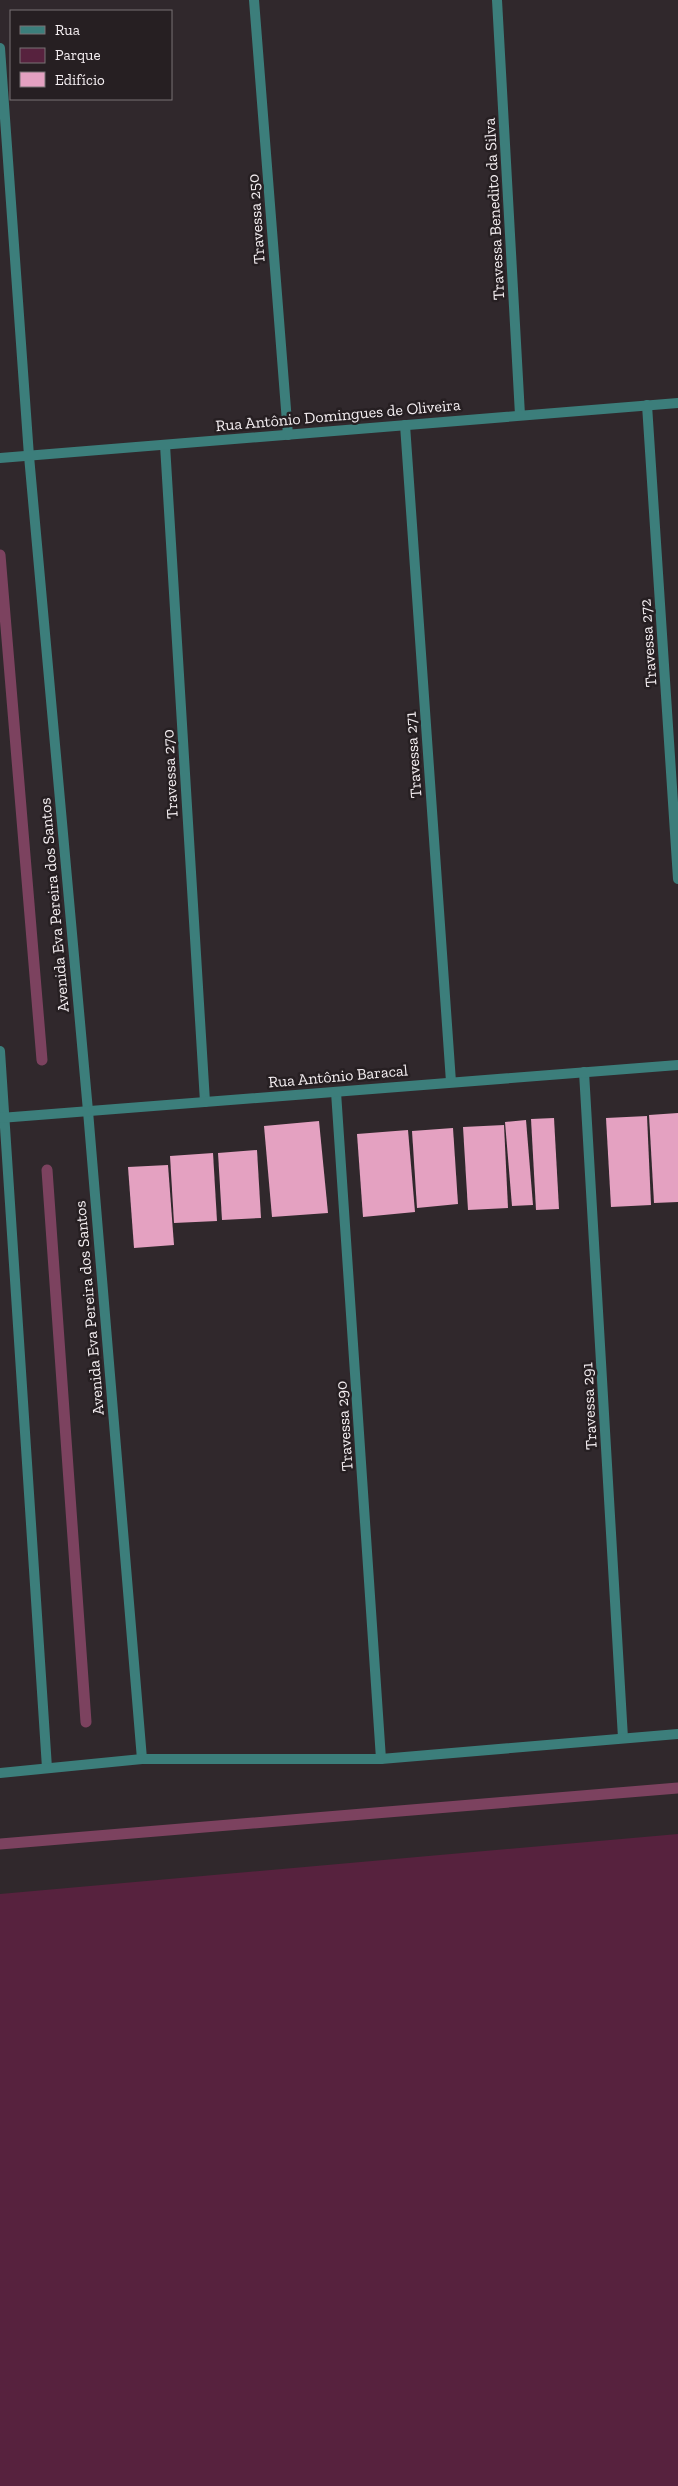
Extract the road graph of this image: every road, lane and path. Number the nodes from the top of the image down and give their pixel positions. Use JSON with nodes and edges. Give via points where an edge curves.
{"nodes":[{"id":1,"x":254,"y":0,"type":"edge"},
{"id":2,"x":497,"y":0,"type":"edge"},
{"id":3,"x":0,"y":48,"type":"edge"},
{"id":4,"x":678,"y":403,"type":"edge"},
{"id":5,"x":647,"y":405,"type":"junction"},
{"id":6,"x":520,"y":415,"type":"junction"},
{"id":7,"x":405,"y":425,"type":"junction"},
{"id":8,"x":288,"y":435,"type":"junction"},
{"id":9,"x":165,"y":445,"type":"junction"},
{"id":10,"x":29,"y":456,"type":"junction"},
{"id":11,"x":0,"y":458,"type":"edge"},
{"id":12,"x":678,"y":879,"type":"edge"},
{"id":13,"x":0,"y":1051,"type":"edge"},
{"id":14,"x":678,"y":1064,"type":"edge"},
{"id":15,"x":584,"y":1072,"type":"junction"},
{"id":16,"x":451,"y":1082,"type":"junction"},
{"id":17,"x":336,"y":1092,"type":"junction"},
{"id":18,"x":205,"y":1102,"type":"junction"},
{"id":19,"x":88,"y":1111,"type":"junction"},
{"id":20,"x":2,"y":1118,"type":"edge"},
{"id":21,"x":678,"y":1734,"type":"edge"},
{"id":22,"x":624,"y":1738,"type":"junction"},
{"id":23,"x":142,"y":1759,"type":"junction"},
{"id":24,"x":381,"y":1759,"type":"junction"},
{"id":25,"x":46,"y":1768,"type":"junction"},
{"id":26,"x":0,"y":1773,"type":"edge"}],
"edges":[{"from":1,"to":8,"type":"street","name":"Travessa 250"},
{"from":2,"to":6,"type":"street","name":"Travessa Benedito da Silva"},
{"from":3,"to":10,"type":"street","name":"Avenida Eva Pereira dos Santos"},
{"from":4,"to":5,"type":"street","name":"Rua Antônio Domingues de Oliveira"},
{"from":5,"to":6,"type":"street","name":"Rua Antônio Domingues de Oliveira"},
{"from":5,"to":12,"type":"street","name":"Travessa 272"},
{"from":6,"to":7,"type":"street","name":"Rua Antônio Domingues de Oliveira"},
{"from":7,"to":8,"type":"street","name":"Rua Antônio Domingues de Oliveira"},
{"from":7,"to":16,"type":"street","name":"Travessa 271"},
{"from":8,"to":9,"type":"street","name":"Rua Antônio Domingues de Oliveira"},
{"from":9,"to":10,"type":"street","name":"Rua Antônio Domingues de Oliveira"},
{"from":9,"to":18,"type":"street","name":"Travessa 270"},
{"from":10,"to":11,"type":"street","name":"Rua Antônio Domingues de Oliveira"},
{"from":10,"to":19,"type":"street","name":"Avenida Eva Pereira dos Santos"},
{"from":13,"to":20,"type":"street"},
{"from":14,"to":15,"type":"street","name":"Rua Antônio Baracal"},
{"from":15,"to":16,"type":"street","name":"Rua Antônio Baracal"},
{"from":15,"to":22,"type":"street","name":"Travessa 291"},
{"from":16,"to":17,"type":"street","name":"Rua Antônio Baracal"},
{"from":17,"to":18,"type":"street","name":"Rua Antônio Baracal"},
{"from":17,"to":24,"type":"street","name":"Travessa 290"},
{"from":18,"to":19,"type":"street","name":"Rua Antônio Baracal"},
{"from":19,"to":20,"type":"street","name":"Rua Antônio Baracal"},
{"from":19,"to":23,"type":"street","name":"Avenida Eva Pereira dos Santos"},
{"from":20,"to":25,"type":"street"},
{"from":21,"to":22,"type":"street"},
{"from":22,"to":24,"type":"street"},
{"from":23,"to":24,"type":"street"},
{"from":23,"to":25,"type":"street"},
{"from":25,"to":26,"type":"street"}]}
